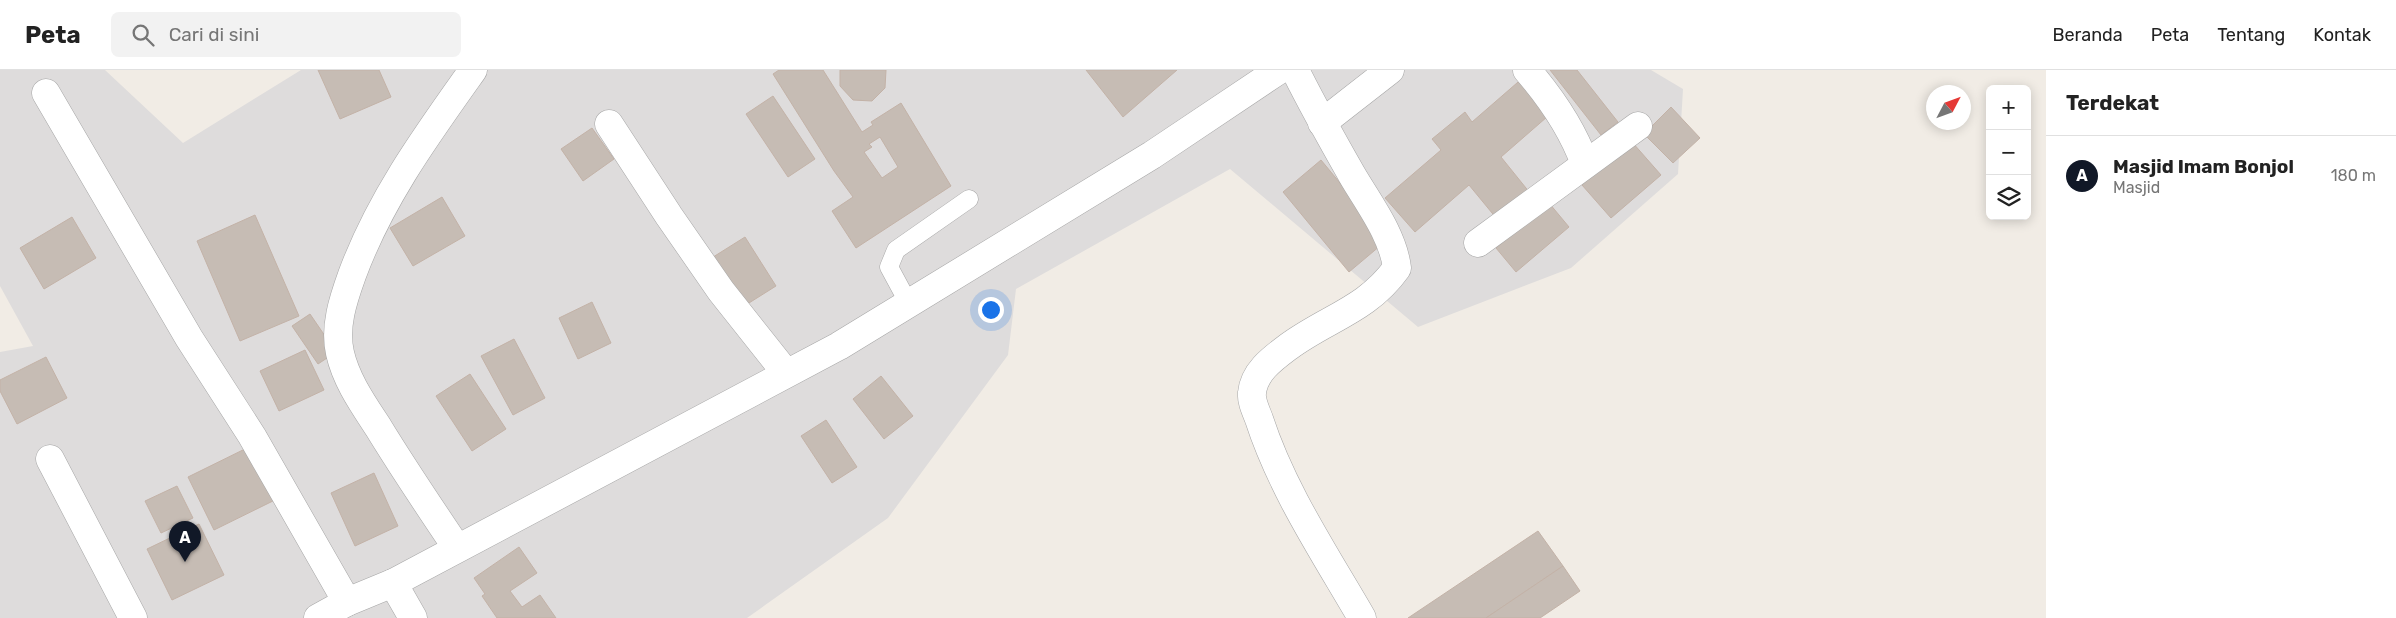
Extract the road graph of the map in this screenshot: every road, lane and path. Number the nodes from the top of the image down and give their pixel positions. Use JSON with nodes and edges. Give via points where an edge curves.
{"nodes":[{"id":1,"x":473,"y":70,"type":"edge"},
{"id":2,"x":1279,"y":70,"type":"edge"},
{"id":3,"x":1295,"y":70,"type":"edge"},
{"id":4,"x":1390,"y":70,"type":"edge"},
{"id":5,"x":1527,"y":70,"type":"edge"},
{"id":6,"x":46,"y":92,"type":"dead end"},
{"id":7,"x":1322,"y":123,"type":"junction"},
{"id":8,"x":609,"y":124,"type":"dead end"},
{"id":9,"x":1638,"y":126,"type":"dead end"},
{"id":10,"x":1585,"y":164,"type":"junction"},
{"id":11,"x":969,"y":199,"type":"dead end"},
{"id":12,"x":1478,"y":243,"type":"dead end"},
{"id":13,"x":909,"y":304,"type":"junction"},
{"id":14,"x":786,"y":373,"type":"junction"},
{"id":15,"x":50,"y":459,"type":"dead end"},
{"id":16,"x":457,"y":548,"type":"junction"},
{"id":17,"x":392,"y":583,"type":"junction"},
{"id":18,"x":346,"y":602,"type":"junction"},
{"id":19,"x":133,"y":618,"type":"edge"},
{"id":20,"x":318,"y":618,"type":"edge"},
{"id":21,"x":413,"y":618,"type":"edge"},
{"id":22,"x":1362,"y":618,"type":"edge"}],
"edges":[{"from":1,"to":16,"type":"street","via":[[410,160],[365,239],[342,301],[338,338],[351,383]]},
{"from":2,"to":13,"type":"street","via":[[1152,155]]},
{"from":3,"to":7,"type":"street"},
{"from":4,"to":7,"type":"street"},
{"from":5,"to":10,"type":"street","via":[[1552,99],[1576,138]]},
{"from":6,"to":18,"type":"street","via":[[189,338],[252,436]]},
{"from":7,"to":22,"type":"street","via":[[1384,231],[1395,253],[1397,268],[1387,282],[1363,303],[1269,362],[1255,379],[1251,395],[1284,482]]},
{"from":8,"to":14,"type":"street","via":[[721,291]]},
{"from":9,"to":10,"type":"street"},
{"from":10,"to":12,"type":"street"},
{"from":11,"to":13,"type":"lane","via":[[896,250],[889,267]]},
{"from":13,"to":14,"type":"street"},
{"from":14,"to":16,"type":"street"},
{"from":15,"to":19,"type":"street"},
{"from":16,"to":17,"type":"street"},
{"from":17,"to":18,"type":"street"},
{"from":17,"to":21,"type":"street"},
{"from":18,"to":20,"type":"street"}]}
